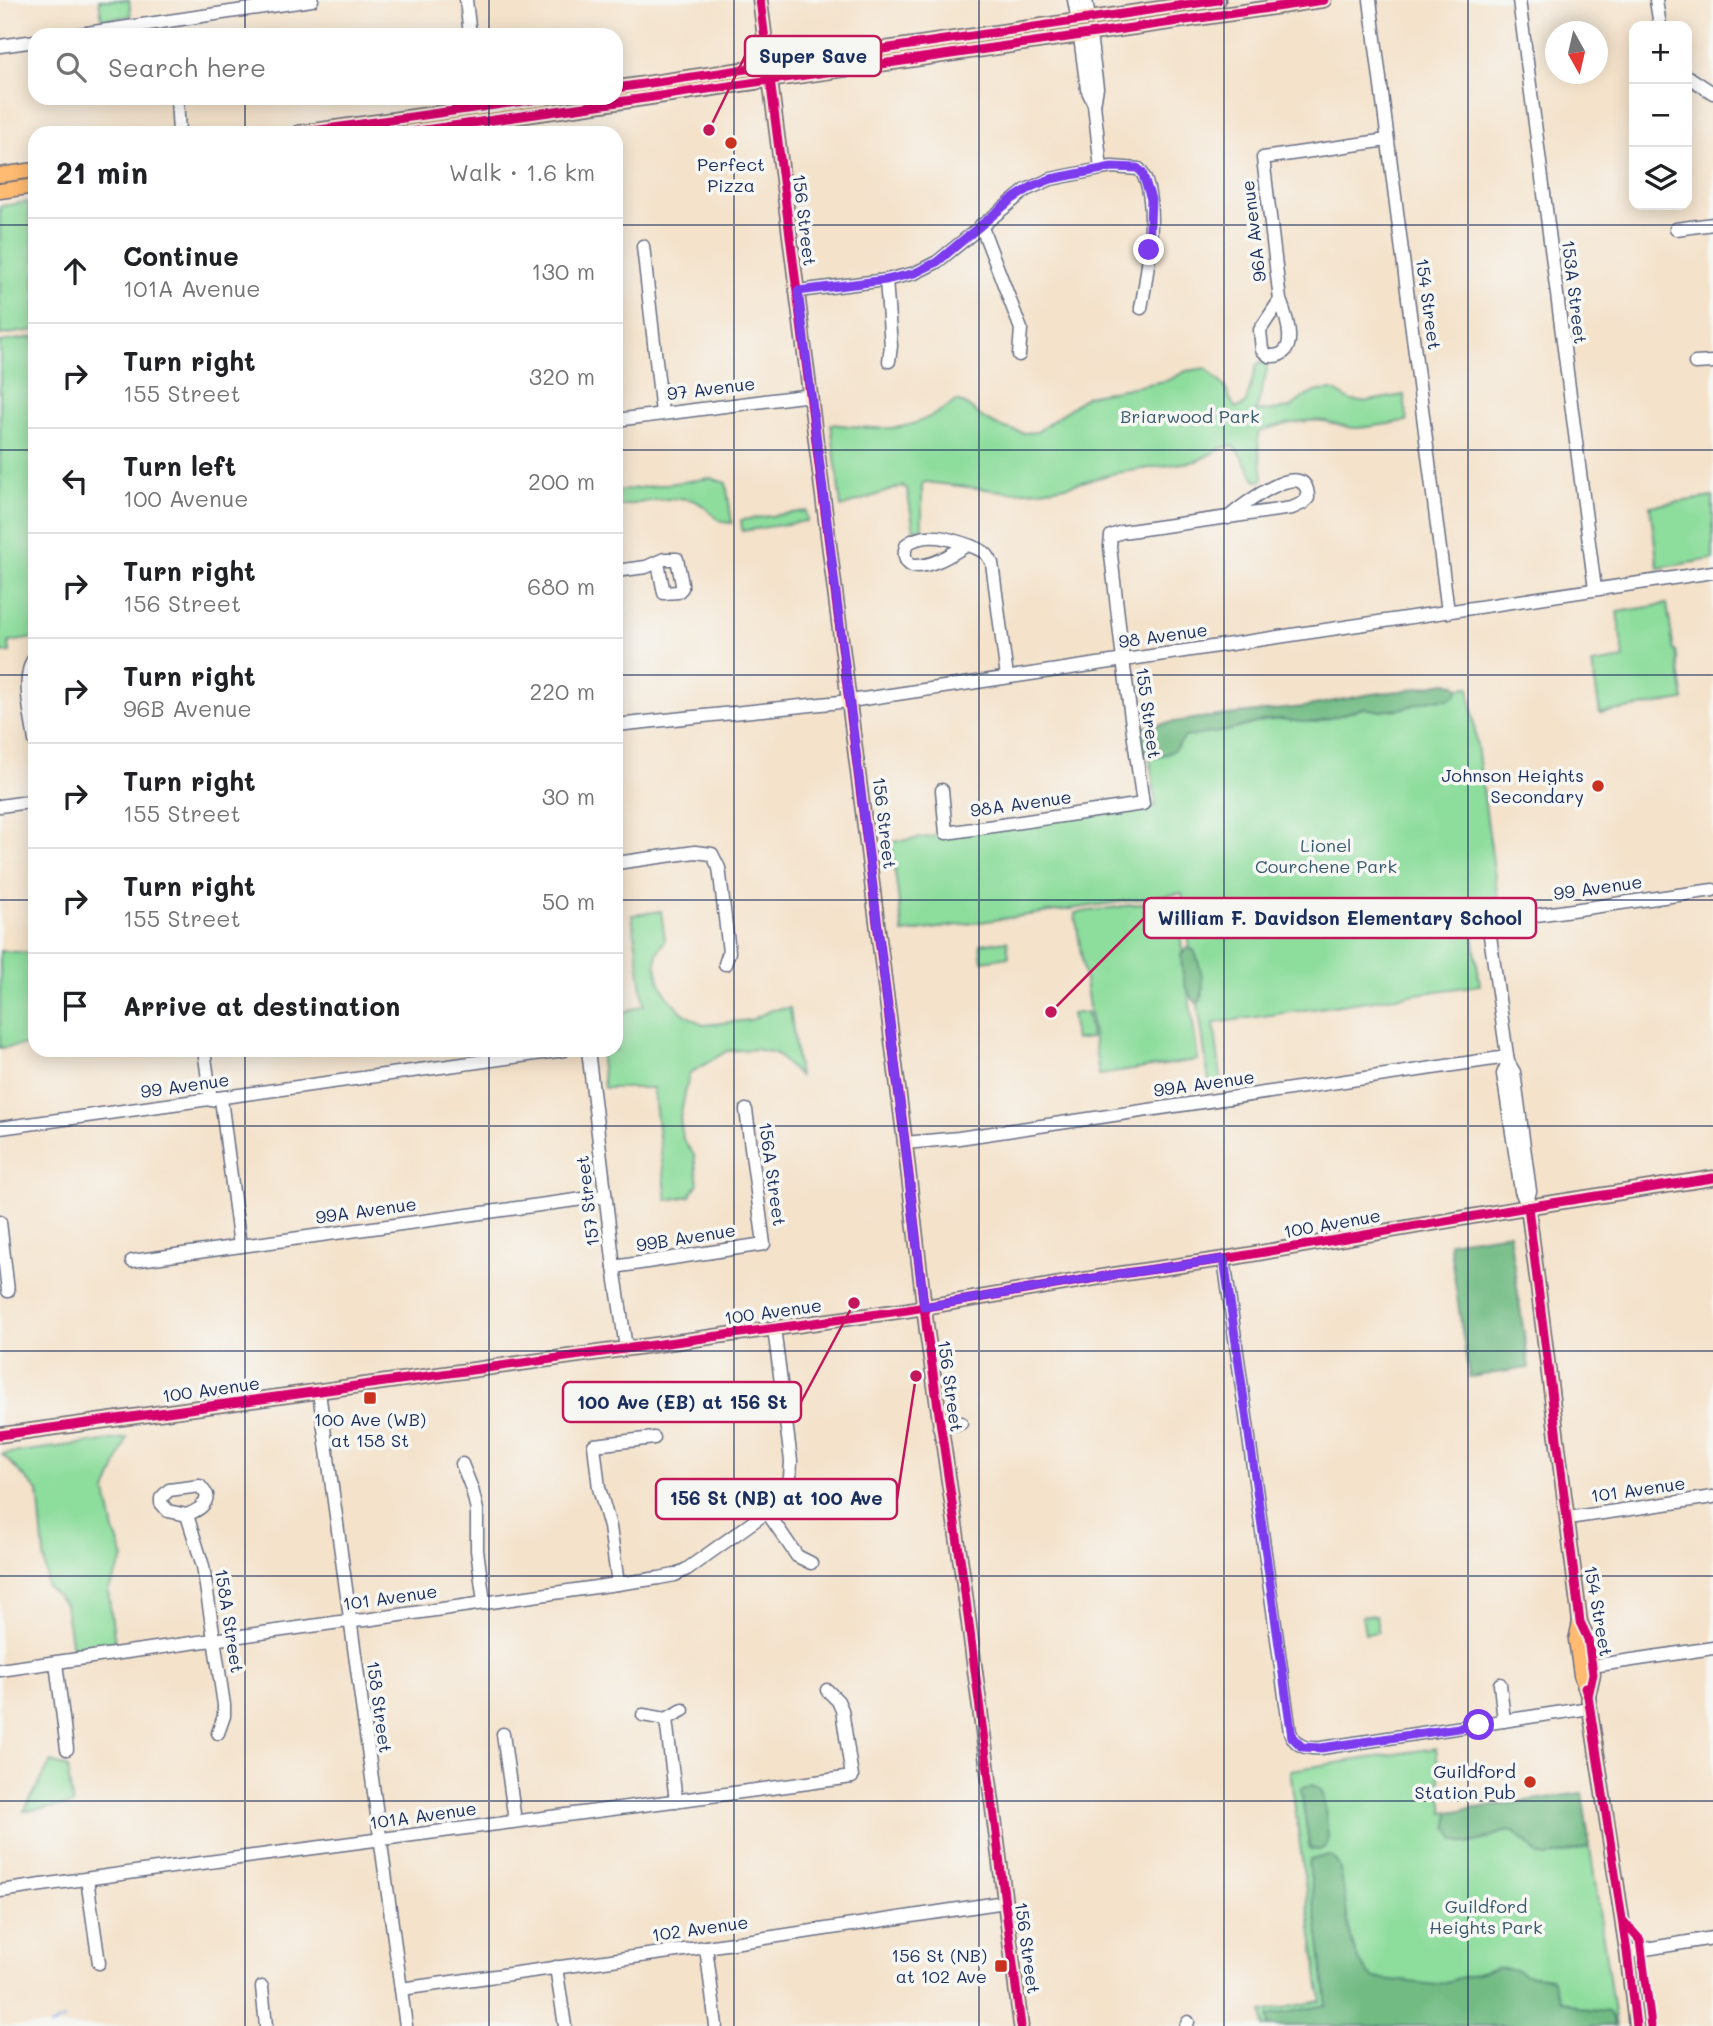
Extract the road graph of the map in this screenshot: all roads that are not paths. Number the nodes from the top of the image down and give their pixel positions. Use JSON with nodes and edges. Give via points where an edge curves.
{"nodes":[{"id":1,"x":312,"y":0,"type":"edge"},
{"id":2,"x":466,"y":0,"type":"edge"},
{"id":3,"x":760,"y":0,"type":"edge"},
{"id":4,"x":1074,"y":0,"type":"edge"},
{"id":5,"x":1086,"y":0,"type":"edge"},
{"id":6,"x":1218,"y":0,"type":"edge"},
{"id":7,"x":1324,"y":0,"type":"edge"},
{"id":8,"x":1370,"y":0,"type":"edge"},
{"id":9,"x":1519,"y":0,"type":"edge"},
{"id":10,"x":1656,"y":0,"type":"edge"},
{"id":11,"x":1087,"y":19,"type":"junction"},
{"id":12,"x":1659,"y":21,"type":"edge"},
{"id":13,"x":169,"y":28,"type":"edge"},
{"id":14,"x":469,"y":28,"type":"edge"},
{"id":15,"x":1085,"y":36,"type":"junction"},
{"id":16,"x":28,"y":41,"type":"edge"},
{"id":17,"x":0,"y":46,"type":"edge"},
{"id":18,"x":769,"y":66,"type":"junction"},
{"id":19,"x":1692,"y":79,"type":"edge"},
{"id":20,"x":771,"y":81,"type":"junction"},
{"id":21,"x":623,"y":87,"type":"edge"},
{"id":22,"x":1713,"y":93,"type":"edge"},
{"id":23,"x":623,"y":104,"type":"edge"},
{"id":24,"x":177,"y":105,"type":"edge"},
{"id":25,"x":463,"y":105,"type":"edge"},
{"id":26,"x":480,"y":105,"type":"edge"},
{"id":27,"x":619,"y":105,"type":"edge"},
{"id":28,"x":179,"y":126,"type":"edge"},
{"id":29,"x":339,"y":126,"type":"edge"},
{"id":30,"x":420,"y":126,"type":"edge"},
{"id":31,"x":487,"y":126,"type":"edge"},
{"id":32,"x":1387,"y":140,"type":"junction"},
{"id":33,"x":1101,"y":169,"type":"junction"},
{"id":34,"x":28,"y":171,"type":"edge"},
{"id":35,"x":0,"y":175,"type":"edge"},
{"id":36,"x":28,"y":187,"type":"edge"},
{"id":37,"x":0,"y":191,"type":"edge"},
{"id":38,"x":1713,"y":224,"type":"edge"},
{"id":39,"x":981,"y":225,"type":"junction"},
{"id":40,"x":1676,"y":229,"type":"dead end"},
{"id":41,"x":643,"y":246,"type":"dead end"},
{"id":42,"x":886,"y":280,"type":"junction"},
{"id":43,"x":798,"y":291,"type":"junction"},
{"id":44,"x":1280,"y":300,"type":"dead end"},
{"id":45,"x":1141,"y":308,"type":"dead end"},
{"id":46,"x":1018,"y":355,"type":"dead end"},
{"id":47,"x":889,"y":361,"type":"dead end"},
{"id":48,"x":1713,"y":362,"type":"edge"},
{"id":49,"x":1695,"y":363,"type":"dead end"},
{"id":50,"x":811,"y":395,"type":"junction"},
{"id":51,"x":662,"y":413,"type":"junction"},
{"id":52,"x":623,"y":419,"type":"edge"},
{"id":53,"x":1228,"y":518,"type":"junction"},
{"id":54,"x":967,"y":545,"type":"dead end"},
{"id":55,"x":658,"y":563,"type":"dead end"},
{"id":56,"x":623,"y":570,"type":"edge"},
{"id":57,"x":1713,"y":572,"type":"edge"},
{"id":58,"x":1595,"y":589,"type":"junction"},
{"id":59,"x":1448,"y":612,"type":"junction"},
{"id":60,"x":1122,"y":660,"type":"junction"},
{"id":61,"x":1007,"y":677,"type":"junction"},
{"id":62,"x":850,"y":701,"type":"junction"},
{"id":63,"x":623,"y":724,"type":"edge"},
{"id":64,"x":942,"y":790,"type":"dead end"},
{"id":65,"x":28,"y":802,"type":"edge"},
{"id":66,"x":1143,"y":804,"type":"joint"},
{"id":67,"x":0,"y":807,"type":"edge"},
{"id":68,"x":623,"y":862,"type":"edge"},
{"id":69,"x":1713,"y":890,"type":"edge"},
{"id":70,"x":1488,"y":922,"type":"joint"},
{"id":71,"x":725,"y":964,"type":"dead end"},
{"id":72,"x":206,"y":1057,"type":"edge"},
{"id":73,"x":485,"y":1057,"type":"edge"},
{"id":74,"x":588,"y":1057,"type":"edge"},
{"id":75,"x":1508,"y":1059,"type":"junction"},
{"id":76,"x":216,"y":1099,"type":"junction"},
{"id":77,"x":746,"y":1110,"type":"dead end"},
{"id":78,"x":0,"y":1128,"type":"edge"},
{"id":79,"x":905,"y":1143,"type":"junction"},
{"id":80,"x":1713,"y":1178,"type":"edge"},
{"id":81,"x":605,"y":1196,"type":"junction"},
{"id":82,"x":1527,"y":1203,"type":"junction"},
{"id":83,"x":0,"y":1222,"type":"edge"},
{"id":84,"x":764,"y":1244,"type":"joint"},
{"id":85,"x":240,"y":1246,"type":"junction"},
{"id":86,"x":1224,"y":1259,"type":"junction"},
{"id":87,"x":132,"y":1261,"type":"dead end"},
{"id":88,"x":614,"y":1267,"type":"junction"},
{"id":89,"x":8,"y":1291,"type":"dead end"},
{"id":90,"x":924,"y":1307,"type":"junction"},
{"id":91,"x":774,"y":1328,"type":"junction"},
{"id":92,"x":626,"y":1348,"type":"junction"},
{"id":93,"x":319,"y":1392,"type":"junction"},
{"id":94,"x":961,"y":1423,"type":"dead end"},
{"id":95,"x":939,"y":1427,"type":"junction"},
{"id":96,"x":0,"y":1435,"type":"edge"},
{"id":97,"x":654,"y":1438,"type":"dead end"},
{"id":98,"x":463,"y":1464,"type":"dead end"},
{"id":99,"x":1713,"y":1497,"type":"edge"},
{"id":100,"x":767,"y":1512,"type":"junction"},
{"id":101,"x":187,"y":1515,"type":"dead end"},
{"id":102,"x":1568,"y":1517,"type":"junction"},
{"id":103,"x":811,"y":1563,"type":"dead end"},
{"id":104,"x":618,"y":1584,"type":"junction"},
{"id":105,"x":484,"y":1602,"type":"junction"},
{"id":106,"x":349,"y":1622,"type":"junction"},
{"id":107,"x":1580,"y":1622,"type":"junction"},
{"id":108,"x":214,"y":1641,"type":"junction"},
{"id":109,"x":1713,"y":1648,"type":"edge"},
{"id":110,"x":56,"y":1663,"type":"junction"},
{"id":111,"x":1592,"y":1666,"type":"junction"},
{"id":112,"x":0,"y":1670,"type":"edge"},
{"id":113,"x":1500,"y":1684,"type":"dead end"},
{"id":114,"x":827,"y":1690,"type":"dead end"},
{"id":115,"x":1589,"y":1702,"type":"junction"},
{"id":116,"x":683,"y":1710,"type":"dead end"},
{"id":117,"x":643,"y":1715,"type":"dead end"},
{"id":118,"x":666,"y":1719,"type":"junction"},
{"id":119,"x":1504,"y":1721,"type":"junction"},
{"id":120,"x":218,"y":1732,"type":"dead end"},
{"id":121,"x":503,"y":1734,"type":"dead end"},
{"id":122,"x":66,"y":1749,"type":"dead end"},
{"id":123,"x":676,"y":1801,"type":"junction"},
{"id":124,"x":515,"y":1821,"type":"junction"},
{"id":125,"x":381,"y":1840,"type":"junction"},
{"id":126,"x":86,"y":1879,"type":"junction"},
{"id":127,"x":0,"y":1892,"type":"edge"},
{"id":128,"x":1005,"y":1902,"type":"junction"},
{"id":129,"x":1713,"y":1938,"type":"edge"},
{"id":130,"x":706,"y":1947,"type":"junction"},
{"id":131,"x":1627,"y":1952,"type":"junction"},
{"id":132,"x":99,"y":1963,"type":"dead end"},
{"id":133,"x":556,"y":1967,"type":"junction"},
{"id":134,"x":262,"y":1987,"type":"dead end"},
{"id":135,"x":401,"y":1989,"type":"junction"},
{"id":136,"x":266,"y":2026,"type":"edge"},
{"id":137,"x":406,"y":2026,"type":"edge"},
{"id":138,"x":565,"y":2026,"type":"edge"},
{"id":139,"x":716,"y":2026,"type":"edge"},
{"id":140,"x":1021,"y":2026,"type":"edge"},
{"id":141,"x":1636,"y":2026,"type":"edge"}],
"edges":[{"from":1,"to":13,"type":"street"},
{"from":2,"to":14,"type":"street"},
{"from":3,"to":18,"type":"main road","name":"156 Street"},
{"from":4,"to":11,"type":"street"},
{"from":5,"to":11,"type":"street"},
{"from":6,"to":11,"type":"main road"},
{"from":7,"to":15,"type":"main road"},
{"from":8,"to":32,"type":"street","name":"154 Street"},
{"from":9,"to":58,"type":"street","name":"153A Street"},
{"from":10,"to":12,"type":"street"},
{"from":11,"to":15,"type":"main road"},
{"from":11,"to":18,"type":"main road"},
{"from":15,"to":20,"type":"main road"},
{"from":15,"to":33,"type":"street","via":[[1087,89],[1094,104]]},
{"from":16,"to":17,"type":"street"},
{"from":18,"to":20,"type":"main road","name":"156 Street"},
{"from":18,"to":21,"type":"main road"},
{"from":19,"to":22,"type":"street"},
{"from":20,"to":23,"type":"main road"},
{"from":20,"to":43,"type":"main road","name":"156 Street"},
{"from":24,"to":28,"type":"street"},
{"from":25,"to":29,"type":"main road"},
{"from":26,"to":30,"type":"main road","via":[[471,117]]},
{"from":27,"to":31,"type":"main road"},
{"from":32,"to":44,"type":"street","name":"96A Avenue","via":[[1263,159]]},
{"from":32,"to":59,"type":"street","name":"154 Street"},
{"from":33,"to":39,"type":"street","via":[[1033,186]]},
{"from":33,"to":45,"type":"street","via":[[1139,169],[1149,191],[1149,250]]},
{"from":34,"to":35,"type":"main road"},
{"from":36,"to":37,"type":"main road"},
{"from":38,"to":40,"type":"street"},
{"from":39,"to":42,"type":"street","via":[[930,267]]},
{"from":39,"to":46,"type":"street","via":[[1021,329]]},
{"from":41,"to":51,"type":"street"},
{"from":42,"to":43,"type":"street"},
{"from":42,"to":47,"type":"street"},
{"from":43,"to":50,"type":"main road","name":"156 Street"},
{"from":48,"to":49,"type":"street"},
{"from":50,"to":51,"type":"street","name":"97 Avenue"},
{"from":50,"to":62,"type":"main road","name":"156 Street"},
{"from":51,"to":52,"type":"street","name":"97 Avenue"},
{"from":53,"to":53,"type":"street","name":"155 Street","via":[[1272,486],[1302,482],[1308,491],[1308,498],[1292,508]]},
{"from":53,"to":60,"type":"street","name":"155 Street","via":[[1111,536]]},
{"from":54,"to":61,"type":"street","via":[[985,552],[992,563]]},
{"from":55,"to":56,"type":"street"},
{"from":57,"to":58,"type":"street","name":"98 Avenue"},
{"from":58,"to":59,"type":"street","name":"98 Avenue"},
{"from":59,"to":60,"type":"street","name":"98 Avenue"},
{"from":60,"to":61,"type":"street","name":"98 Avenue"},
{"from":60,"to":66,"type":"street","name":"155 Street"},
{"from":61,"to":62,"type":"street","name":"98 Avenue"},
{"from":62,"to":63,"type":"street","name":"98 Avenue"},
{"from":62,"to":79,"type":"main road","name":"156 Street"},
{"from":64,"to":66,"type":"street","name":"98A Avenue","via":[[947,833]]},
{"from":65,"to":67,"type":"street"},
{"from":68,"to":71,"type":"street","via":[[695,852],[712,854],[720,875],[729,951]]},
{"from":69,"to":70,"type":"street","name":"99 Avenue"},
{"from":70,"to":75,"type":"street","name":"154 Street"},
{"from":72,"to":76,"type":"street"},
{"from":73,"to":76,"type":"street","name":"99 Avenue"},
{"from":74,"to":81,"type":"street","name":"157 Street"},
{"from":75,"to":79,"type":"street","name":"99A Avenue"},
{"from":75,"to":82,"type":"street","name":"154 Street","via":[[1514,1072],[1530,1191]]},
{"from":76,"to":78,"type":"street","name":"99 Avenue"},
{"from":76,"to":85,"type":"street"},
{"from":77,"to":84,"type":"street","name":"156A Street"},
{"from":79,"to":90,"type":"main road","name":"156 Street"},
{"from":80,"to":82,"type":"main road","name":"100 Avenue"},
{"from":81,"to":85,"type":"street","name":"99A Avenue"},
{"from":81,"to":88,"type":"street","name":"157 Street"},
{"from":82,"to":86,"type":"main road","name":"100 Avenue"},
{"from":82,"to":102,"type":"main road","name":"154 Street"},
{"from":83,"to":89,"type":"street"},
{"from":84,"to":88,"type":"street","name":"99B Avenue"},
{"from":85,"to":87,"type":"street","name":"99A Avenue"},
{"from":86,"to":90,"type":"main road","name":"100 Avenue"},
{"from":86,"to":119,"type":"street","via":[[1294,1741],[1315,1749]]},
{"from":88,"to":92,"type":"street","name":"157 Street"},
{"from":90,"to":91,"type":"main road","name":"100 Avenue"},
{"from":90,"to":95,"type":"main road","name":"156 Street"},
{"from":91,"to":92,"type":"main road","name":"100 Avenue"},
{"from":91,"to":100,"type":"street","via":[[791,1461],[785,1491]]},
{"from":92,"to":93,"type":"main road","name":"100 Avenue"},
{"from":93,"to":96,"type":"main road","name":"100 Avenue"},
{"from":93,"to":106,"type":"street","name":"158 Street"},
{"from":94,"to":95,"type":"street"},
{"from":95,"to":128,"type":"main road","name":"156 Street"},
{"from":97,"to":104,"type":"street","via":[[594,1445]]},
{"from":98,"to":105,"type":"street","via":[[477,1510]]},
{"from":99,"to":102,"type":"street","name":"101 Avenue"},
{"from":100,"to":103,"type":"street","via":[[797,1556]]},
{"from":100,"to":104,"type":"street","name":"101 Avenue","via":[[679,1574]]},
{"from":101,"to":108,"type":"street","name":"158A Street","via":[[203,1566]]},
{"from":102,"to":107,"type":"main road","name":"154 Street"},
{"from":104,"to":105,"type":"street","name":"101 Avenue"},
{"from":105,"to":106,"type":"street","name":"101 Avenue"},
{"from":106,"to":108,"type":"street","name":"101 Avenue"},
{"from":106,"to":125,"type":"street","name":"158 Street"},
{"from":107,"to":111,"type":"main road","name":"154 Street"},
{"from":107,"to":115,"type":"main road","name":"154 Street","via":[[1576,1640]]},
{"from":108,"to":110,"type":"street","name":"101 Avenue"},
{"from":108,"to":120,"type":"street","name":"158A Street","via":[[224,1705]]},
{"from":109,"to":111,"type":"street"},
{"from":110,"to":112,"type":"street","name":"101 Avenue"},
{"from":110,"to":122,"type":"street"},
{"from":111,"to":115,"type":"main road","name":"154 Street"},
{"from":113,"to":119,"type":"street"},
{"from":114,"to":123,"type":"street","name":"101A Avenue","via":[[842,1710],[852,1777]]},
{"from":115,"to":119,"type":"street"},
{"from":115,"to":131,"type":"main road","name":"154 Street"},
{"from":116,"to":118,"type":"street"},
{"from":117,"to":118,"type":"street"},
{"from":118,"to":123,"type":"street"},
{"from":121,"to":124,"type":"street"},
{"from":123,"to":124,"type":"street","name":"101A Avenue"},
{"from":124,"to":125,"type":"street","name":"101A Avenue"},
{"from":125,"to":126,"type":"street","name":"101A Avenue"},
{"from":125,"to":135,"type":"street","name":"158 Street"},
{"from":126,"to":127,"type":"street","name":"101A Avenue"},
{"from":126,"to":132,"type":"street"},
{"from":128,"to":130,"type":"street","name":"102 Avenue"},
{"from":128,"to":140,"type":"main road","name":"156 Street"},
{"from":129,"to":131,"type":"street"},
{"from":130,"to":133,"type":"street","name":"102 Avenue"},
{"from":130,"to":139,"type":"street"},
{"from":131,"to":141,"type":"main road","name":"154 Street"},
{"from":133,"to":135,"type":"street","name":"102 Avenue"},
{"from":133,"to":138,"type":"street"},
{"from":134,"to":136,"type":"street"},
{"from":135,"to":137,"type":"street","name":"158 Street"}]}
